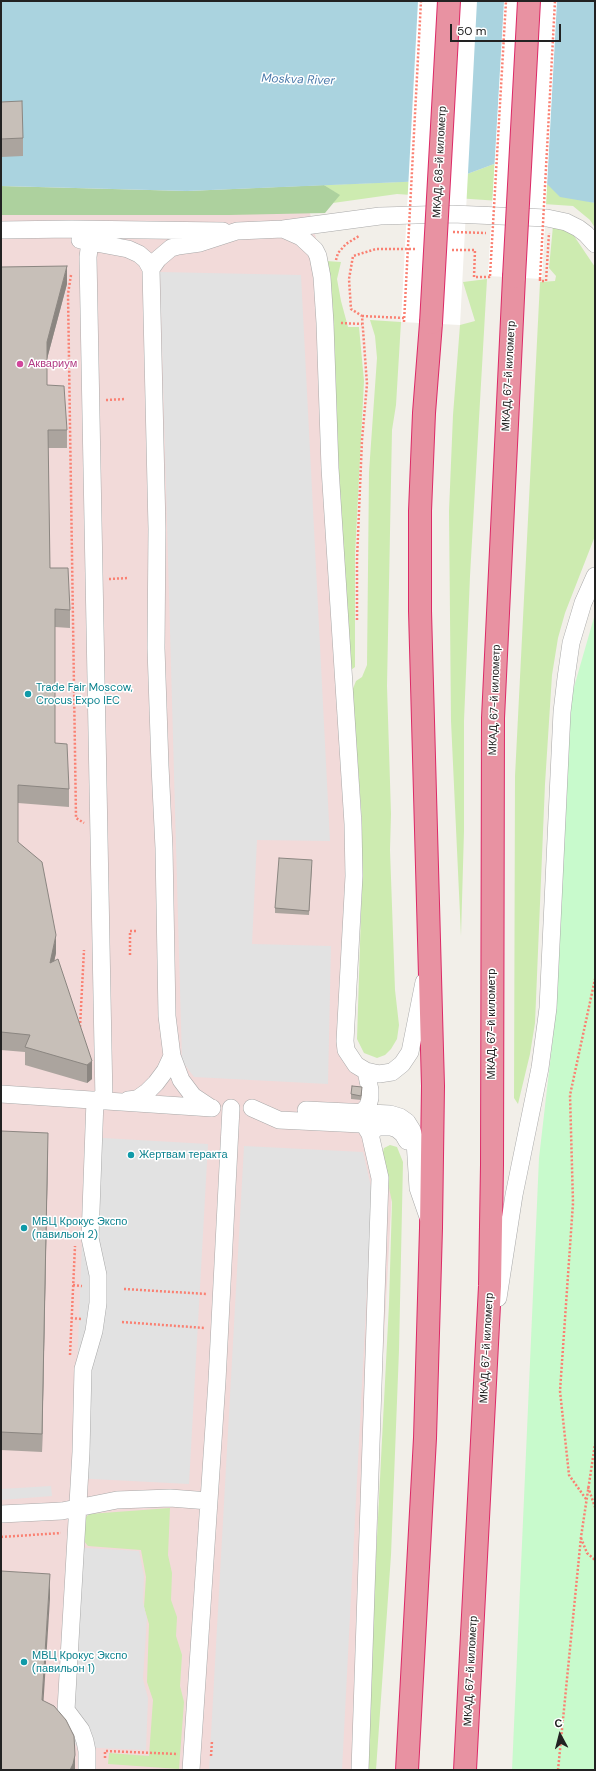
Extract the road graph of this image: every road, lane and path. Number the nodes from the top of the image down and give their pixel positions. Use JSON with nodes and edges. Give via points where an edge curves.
{"nodes":[{"id":1,"x":421,"y":1,"type":"edge"},
{"id":2,"x":449,"y":1,"type":"edge"},
{"id":3,"x":506,"y":1,"type":"edge"},
{"id":4,"x":529,"y":1,"type":"edge"},
{"id":5,"x":555,"y":1,"type":"edge"},
{"id":6,"x":283,"y":229,"type":"junction"},
{"id":7,"x":1,"y":230,"type":"edge"},
{"id":8,"x":21,"y":230,"type":"junction"},
{"id":9,"x":237,"y":231,"type":"junction"},
{"id":10,"x":407,"y":231,"type":"dead end"},
{"id":11,"x":415,"y":231,"type":"dead end"},
{"id":12,"x":447,"y":232,"type":"dead end"},
{"id":13,"x":494,"y":233,"type":"dead end"},
{"id":14,"x":541,"y":234,"type":"dead end"},
{"id":15,"x":364,"y":235,"type":"dead end"},
{"id":16,"x":90,"y":242,"type":"junction"},
{"id":17,"x":595,"y":244,"type":"edge"},
{"id":18,"x":421,"y":249,"type":"dead end"},
{"id":19,"x":444,"y":249,"type":"dead end"},
{"id":20,"x":335,"y":261,"type":"dead end"},
{"id":21,"x":151,"y":269,"type":"junction"},
{"id":22,"x":72,"y":270,"type":"dead end"},
{"id":23,"x":362,"y":316,"type":"junction"},
{"id":24,"x":402,"y":318,"type":"junction"},
{"id":25,"x":404,"y":322,"type":"dead end"},
{"id":26,"x":335,"y":323,"type":"dead end"},
{"id":27,"x":362,"y":324,"type":"junction"},
{"id":28,"x":595,"y":576,"type":"edge"},
{"id":29,"x":357,"y":626,"type":"dead end"},
{"id":30,"x":87,"y":826,"type":"dead end"},
{"id":31,"x":137,"y":931,"type":"dead end"},
{"id":32,"x":84,"y":950,"type":"dead end"},
{"id":33,"x":130,"y":955,"type":"dead end"},
{"id":34,"x":429,"y":958,"type":"junction"},
{"id":35,"x":595,"y":979,"type":"edge"},
{"id":36,"x":80,"y":1032,"type":"edge"},
{"id":37,"x":172,"y":1056,"type":"junction"},
{"id":38,"x":366,"y":1071,"type":"junction"},
{"id":39,"x":1,"y":1094,"type":"edge"},
{"id":40,"x":106,"y":1101,"type":"junction"},
{"id":41,"x":211,"y":1108,"type":"junction"},
{"id":42,"x":231,"y":1108,"type":"junction"},
{"id":43,"x":252,"y":1108,"type":"junction"},
{"id":44,"x":362,"y":1112,"type":"junction"},
{"id":45,"x":370,"y":1134,"type":"junction"},
{"id":46,"x":416,"y":1157,"type":"junction"},
{"id":47,"x":431,"y":1228,"type":"junction"},
{"id":48,"x":75,"y":1238,"type":"dead end"},
{"id":49,"x":124,"y":1289,"type":"dead end"},
{"id":50,"x":211,"y":1295,"type":"dead end"},
{"id":51,"x":122,"y":1322,"type":"dead end"},
{"id":52,"x":208,"y":1328,"type":"dead end"},
{"id":53,"x":70,"y":1358,"type":"dead end"},
{"id":54,"x":484,"y":1417,"type":"junction"},
{"id":55,"x":595,"y":1444,"type":"edge"},
{"id":56,"x":588,"y":1486,"type":"junction"},
{"id":57,"x":586,"y":1499,"type":"junction"},
{"id":58,"x":209,"y":1500,"type":"junction"},
{"id":59,"x":595,"y":1507,"type":"edge"},
{"id":60,"x":77,"y":1508,"type":"junction"},
{"id":61,"x":1,"y":1514,"type":"edge"},
{"id":62,"x":62,"y":1533,"type":"dead end"},
{"id":63,"x":581,"y":1537,"type":"junction"},
{"id":64,"x":1,"y":1538,"type":"edge"},
{"id":65,"x":595,"y":1560,"type":"edge"},
{"id":66,"x":212,"y":1741,"type":"dead end"},
{"id":67,"x":182,"y":1754,"type":"dead end"},
{"id":68,"x":211,"y":1756,"type":"dead end"},
{"id":69,"x":105,"y":1758,"type":"dead end"},
{"id":70,"x":87,"y":1770,"type":"edge"},
{"id":71,"x":191,"y":1770,"type":"edge"},
{"id":72,"x":360,"y":1770,"type":"edge"},
{"id":73,"x":407,"y":1770,"type":"edge"},
{"id":74,"x":465,"y":1770,"type":"edge"},
{"id":75,"x":558,"y":1770,"type":"edge"}],
"edges":[{"from":1,"to":24,"type":"path","bridge":true},
{"from":2,"to":34,"type":"highway","name":"МКАД, 68-й километр","bridge":true,"via":[[420,511],[420,611]]},
{"from":3,"to":19,"type":"path","bridge":true,"via":[[490,276],[474,277],[475,250]]},
{"from":4,"to":54,"type":"highway","name":"МКАД, 67-й километр","bridge":true,"via":[[493,718],[492,1173]]},
{"from":5,"to":14,"type":"path","bridge":true,"via":[[540,278],[540,281],[546,281],[549,234]]},
{"from":6,"to":9,"type":"street"},
{"from":6,"to":17,"type":"street","via":[[380,216],[452,214],[539,218],[566,222],[586,234]]},
{"from":6,"to":38,"type":"street","via":[[301,237],[315,250],[322,277],[330,468],[353,824],[354,876],[345,1040],[350,1058]]},
{"from":7,"to":8,"type":"street"},
{"from":8,"to":9,"type":"street"},
{"from":8,"to":16,"type":"street","via":[[38,236]]},
{"from":9,"to":21,"type":"street","via":[[200,243],[172,248],[158,259]]},
{"from":10,"to":11,"type":"path"},
{"from":12,"to":13,"type":"path"},
{"from":15,"to":20,"type":"path","via":[[346,244]]},
{"from":16,"to":21,"type":"street","via":[[128,249],[146,260]]},
{"from":16,"to":40,"type":"street","via":[[88,257]]},
{"from":18,"to":23,"type":"path","via":[[376,249],[353,256],[349,279],[351,309]]},
{"from":21,"to":37,"type":"street","via":[[156,648],[167,1009]]},
{"from":22,"to":30,"type":"path","via":[[68,294],[76,818]]},
{"from":23,"to":24,"type":"path"},
{"from":23,"to":27,"type":"path"},
{"from":24,"to":25,"type":"path","bridge":true},
{"from":26,"to":27,"type":"path"},
{"from":27,"to":29,"type":"path","via":[[367,384],[357,559]]},
{"from":28,"to":54,"type":"street","via":[[583,603],[571,643],[566,678],[562,712],[548,1008],[540,1068],[502,1267]]},
{"from":31,"to":33,"type":"path","via":[[130,931]]},
{"from":32,"to":36,"type":"path"},
{"from":34,"to":38,"type":"street","via":[[407,1058],[392,1072],[379,1074]]},
{"from":34,"to":47,"type":"highway","via":[[433,1086]]},
{"from":35,"to":57,"type":"path","via":[[570,1095],[573,1203],[560,1391],[569,1475]]},
{"from":37,"to":40,"type":"street","via":[[156,1083],[137,1099]]},
{"from":37,"to":41,"type":"street","via":[[181,1080],[193,1096]]},
{"from":38,"to":44,"type":"street","via":[[370,1098],[368,1106]]},
{"from":39,"to":40,"type":"street"},
{"from":40,"to":41,"type":"street"},
{"from":40,"to":60,"type":"street","via":[[90,1199],[90,1238],[98,1275],[98,1303],[94,1331],[82,1369]]},
{"from":41,"to":42,"type":"street"},
{"from":42,"to":43,"type":"street"},
{"from":42,"to":58,"type":"street"},
{"from":43,"to":44,"type":"street"},
{"from":43,"to":45,"type":"street","via":[[280,1120],[361,1124]]},
{"from":44,"to":46,"type":"street","via":[[390,1114],[407,1122],[412,1130]]},
{"from":45,"to":46,"type":"street","via":[[382,1126],[397,1129],[404,1134]]},
{"from":45,"to":72,"type":"street","via":[[380,1178]]},
{"from":46,"to":47,"type":"street","via":[[418,1188]]},
{"from":47,"to":73,"type":"highway","via":[[425,1438]]},
{"from":48,"to":53,"type":"path"},
{"from":49,"to":50,"type":"path"},
{"from":51,"to":52,"type":"path"},
{"from":54,"to":74,"type":"highway","name":"МКАД, 67-й километр"},
{"from":55,"to":56,"type":"path"},
{"from":56,"to":57,"type":"path"},
{"from":56,"to":59,"type":"path"},
{"from":57,"to":63,"type":"path"},
{"from":58,"to":60,"type":"street","via":[[117,1500]]},
{"from":58,"to":71,"type":"street"},
{"from":60,"to":61,"type":"street"},
{"from":60,"to":70,"type":"street","via":[[66,1710],[81,1730],[87,1751]]},
{"from":62,"to":64,"type":"path"},
{"from":63,"to":65,"type":"path","via":[[587,1553]]},
{"from":63,"to":75,"type":"path"},
{"from":66,"to":68,"type":"path"},
{"from":67,"to":69,"type":"path","via":[[105,1751]]}]}
